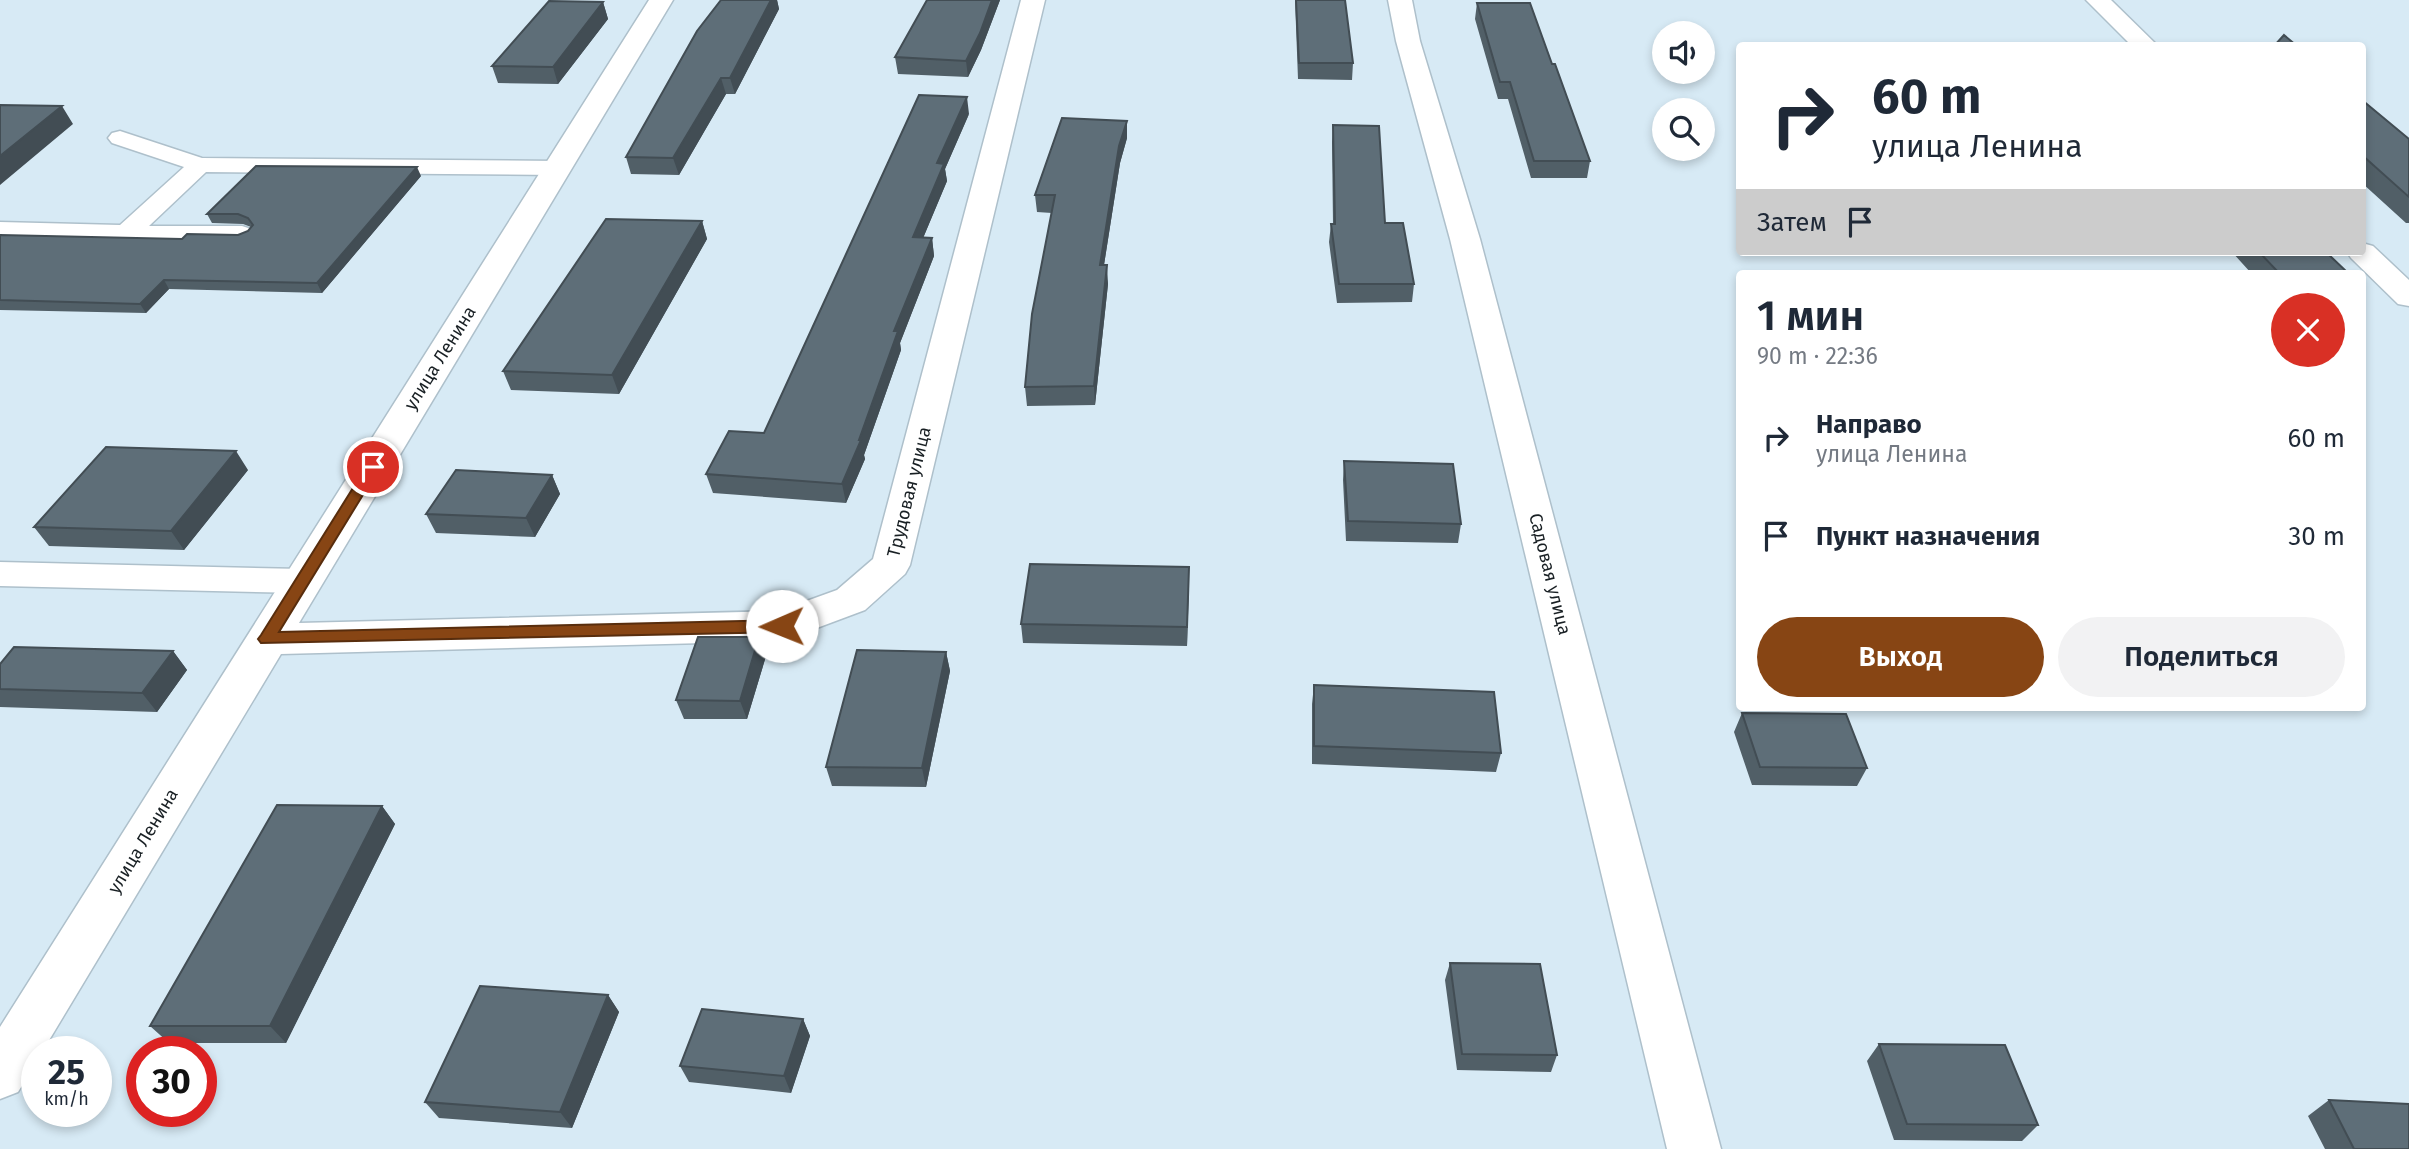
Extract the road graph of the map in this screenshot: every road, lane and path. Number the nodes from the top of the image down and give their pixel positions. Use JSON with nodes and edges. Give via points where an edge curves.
{"nodes":[{"id":1,"x":661,"y":0,"type":"edge"},
{"id":2,"x":1033,"y":0,"type":"edge"},
{"id":3,"x":1399,"y":0,"type":"edge"},
{"id":4,"x":2098,"y":0,"type":"edge"},
{"id":5,"x":2142,"y":42,"type":"edge"},
{"id":6,"x":120,"y":138,"type":"dead end"},
{"id":7,"x":200,"y":164,"type":"junction"},
{"id":8,"x":557,"y":168,"type":"junction"},
{"id":9,"x":0,"y":230,"type":"edge"},
{"id":10,"x":126,"y":233,"type":"junction"},
{"id":11,"x":242,"y":234,"type":"edge"},
{"id":12,"x":2366,"y":256,"type":"edge"},
{"id":13,"x":2409,"y":297,"type":"edge"},
{"id":14,"x":0,"y":574,"type":"edge"},
{"id":15,"x":302,"y":581,"type":"junction"},
{"id":16,"x":267,"y":639,"type":"junction"},
{"id":17,"x":0,"y":1074,"type":"edge"},
{"id":18,"x":1694,"y":1149,"type":"edge"}],
"edges":[{"from":1,"to":8,"type":"street","name":"улица Ленина"},
{"from":2,"to":16,"type":"street","name":"Трудовая улица","via":[[891,565],[851,600],[782,626]]},
{"from":3,"to":18,"type":"street","name":"Садовая улица","via":[[1465,239]]},
{"from":4,"to":5,"type":"street"},
{"from":6,"to":7,"type":"lane"},
{"from":7,"to":8,"type":"lane"},
{"from":7,"to":10,"type":"lane"},
{"from":8,"to":15,"type":"street","name":"улица Ленина"},
{"from":9,"to":10,"type":"lane"},
{"from":10,"to":11,"type":"lane"},
{"from":12,"to":13,"type":"street"},
{"from":14,"to":15,"type":"lane"},
{"from":15,"to":16,"type":"street","name":"улица Ленина"},
{"from":16,"to":17,"type":"street","name":"улица Ленина"}]}
